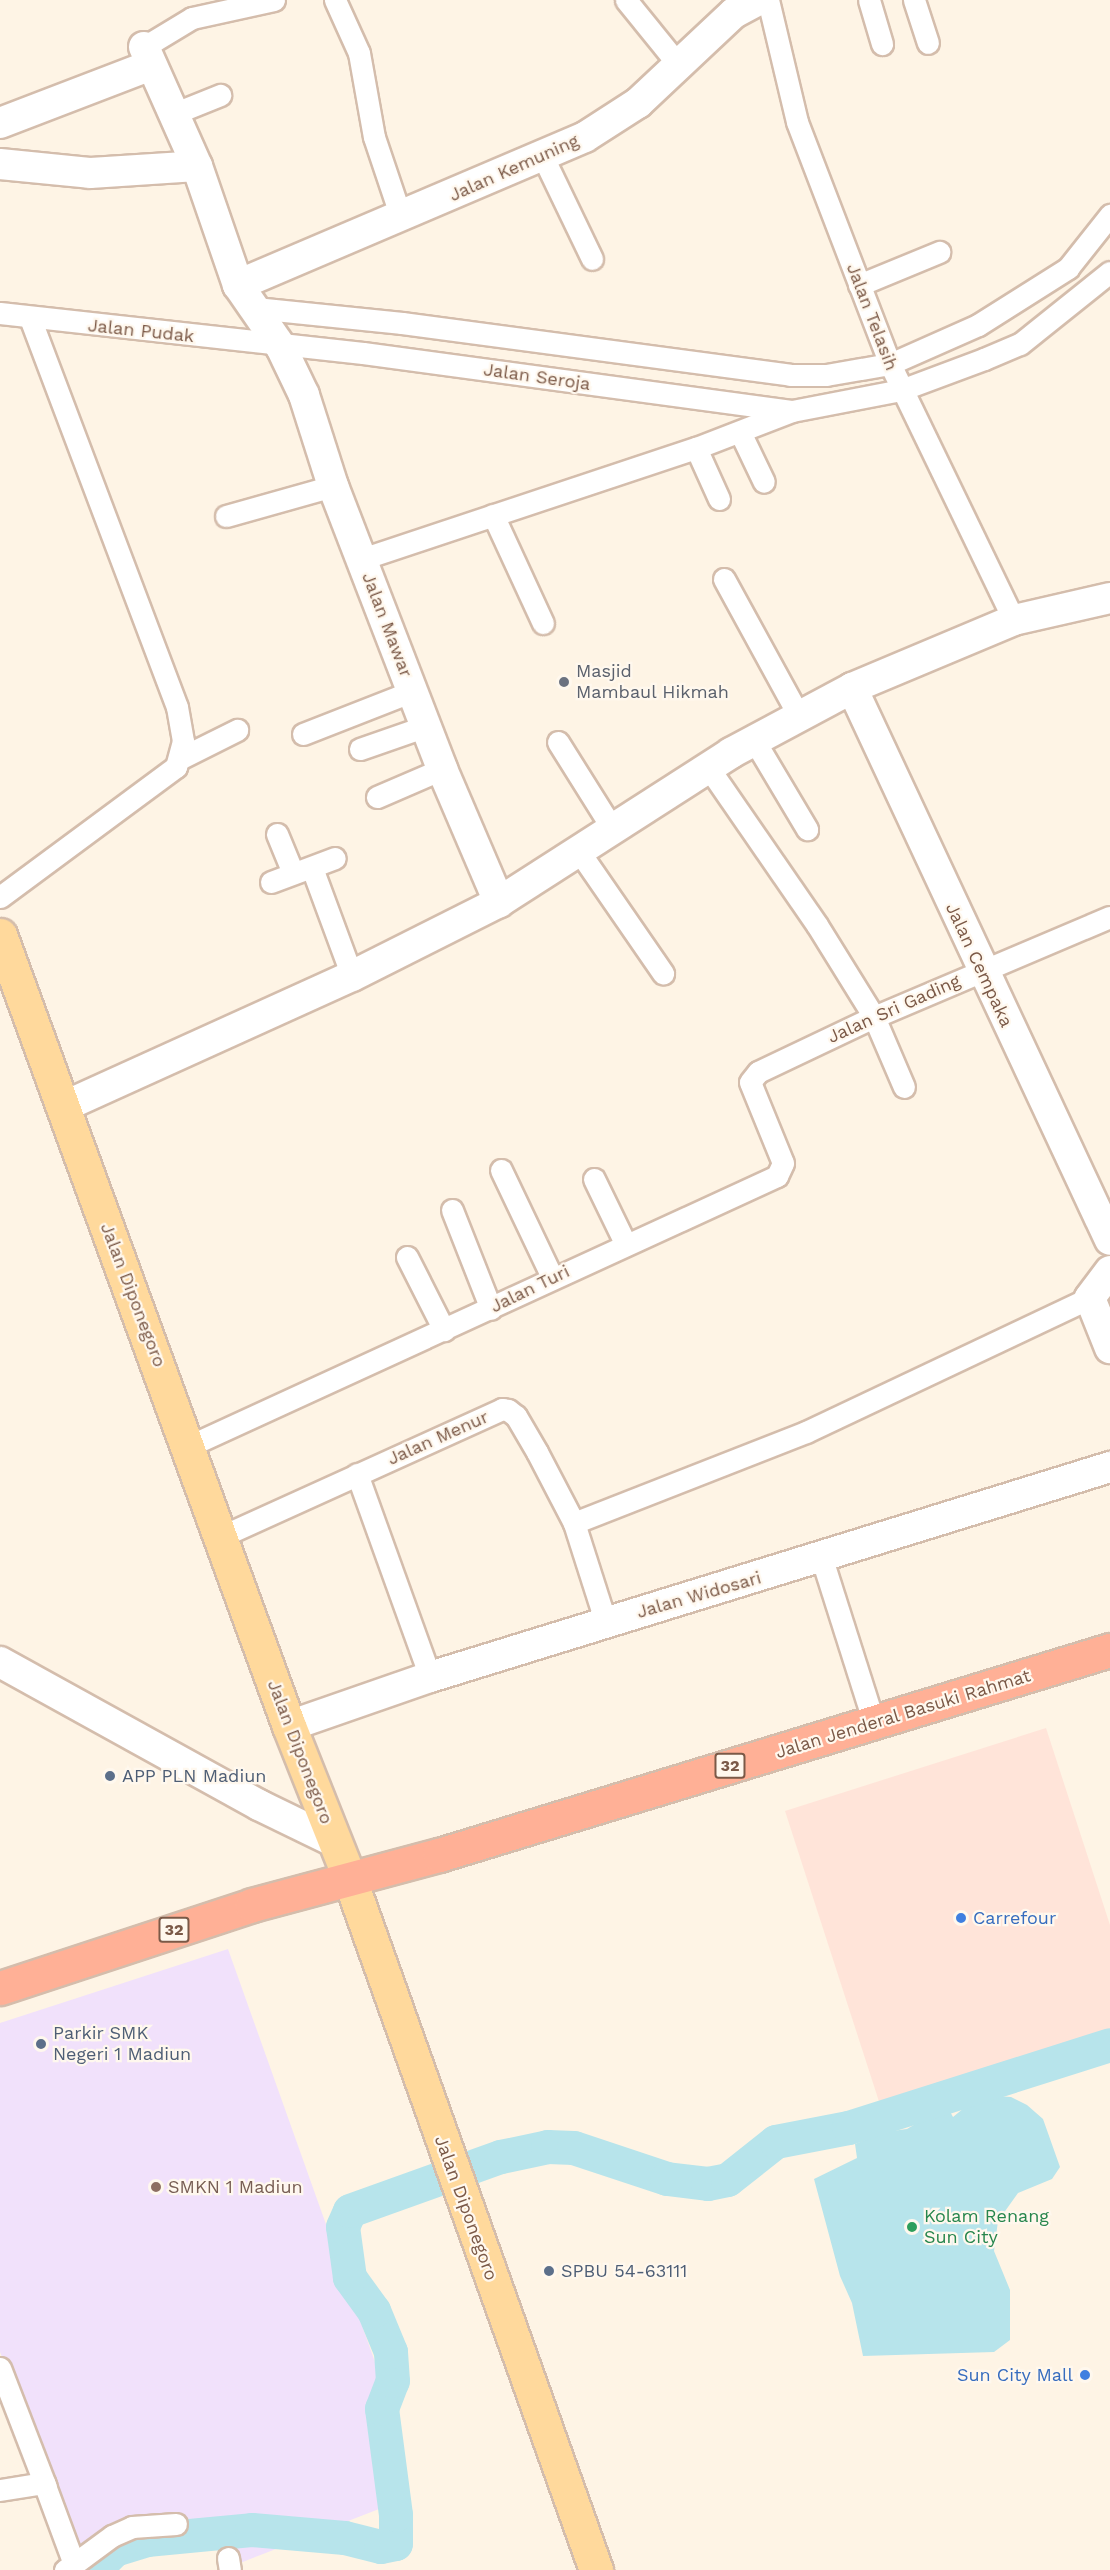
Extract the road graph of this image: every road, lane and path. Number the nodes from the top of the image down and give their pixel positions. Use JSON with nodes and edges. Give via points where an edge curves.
{"nodes":[{"id":1,"x":274,"y":0,"type":"edge"},
{"id":2,"x":335,"y":0,"type":"edge"},
{"id":3,"x":626,"y":0,"type":"edge"},
{"id":4,"x":758,"y":0,"type":"edge"},
{"id":5,"x":768,"y":0,"type":"edge"},
{"id":6,"x":869,"y":0,"type":"edge"},
{"id":7,"x":914,"y":0,"type":"edge"},
{"id":8,"x":928,"y":43,"type":"dead end"},
{"id":9,"x":882,"y":44,"type":"dead end"},
{"id":10,"x":148,"y":56,"type":"junction"},
{"id":11,"x":677,"y":63,"type":"junction"},
{"id":12,"x":220,"y":94,"type":"dead end"},
{"id":13,"x":173,"y":114,"type":"junction"},
{"id":14,"x":0,"y":123,"type":"edge"},
{"id":15,"x":543,"y":157,"type":"junction"},
{"id":16,"x":0,"y":164,"type":"edge"},
{"id":17,"x":197,"y":166,"type":"junction"},
{"id":18,"x":1110,"y":215,"type":"edge"},
{"id":19,"x":401,"y":217,"type":"junction"},
{"id":20,"x":939,"y":252,"type":"dead end"},
{"id":21,"x":592,"y":260,"type":"dead end"},
{"id":22,"x":1110,"y":272,"type":"edge"},
{"id":23,"x":860,"y":285,"type":"junction"},
{"id":24,"x":246,"y":296,"type":"junction"},
{"id":25,"x":0,"y":313,"type":"edge"},
{"id":26,"x":30,"y":319,"type":"junction"},
{"id":27,"x":281,"y":347,"type":"junction"},
{"id":28,"x":890,"y":364,"type":"junction"},
{"id":29,"x":901,"y":390,"type":"junction"},
{"id":30,"x":792,"y":411,"type":"junction"},
{"id":31,"x":740,"y":432,"type":"junction"},
{"id":32,"x":696,"y":448,"type":"junction"},
{"id":33,"x":764,"y":482,"type":"dead end"},
{"id":34,"x":333,"y":486,"type":"junction"},
{"id":35,"x":719,"y":499,"type":"dead end"},
{"id":36,"x":493,"y":515,"type":"junction"},
{"id":37,"x":226,"y":516,"type":"dead end"},
{"id":38,"x":362,"y":560,"type":"junction"},
{"id":39,"x":724,"y":579,"type":"dead end"},
{"id":40,"x":1110,"y":598,"type":"edge"},
{"id":41,"x":1014,"y":620,"type":"junction"},
{"id":42,"x":543,"y":623,"type":"dead end"},
{"id":43,"x":852,"y":688,"type":"junction"},
{"id":44,"x":412,"y":691,"type":"junction"},
{"id":45,"x":799,"y":716,"type":"junction"},
{"id":46,"x":426,"y":726,"type":"junction"},
{"id":47,"x":237,"y":730,"type":"dead end"},
{"id":48,"x":303,"y":734,"type":"dead end"},
{"id":49,"x":754,"y":740,"type":"junction"},
{"id":50,"x":558,"y":742,"type":"dead end"},
{"id":51,"x":360,"y":749,"type":"dead end"},
{"id":52,"x":181,"y":758,"type":"junction"},
{"id":53,"x":708,"y":767,"type":"junction"},
{"id":54,"x":442,"y":769,"type":"junction"},
{"id":55,"x":377,"y":796,"type":"dead end"},
{"id":56,"x":612,"y":828,"type":"junction"},
{"id":57,"x":807,"y":829,"type":"dead end"},
{"id":58,"x":277,"y":834,"type":"dead end"},
{"id":59,"x":578,"y":850,"type":"junction"},
{"id":60,"x":335,"y":858,"type":"dead end"},
{"id":61,"x":302,"y":871,"type":"junction"},
{"id":62,"x":271,"y":882,"type":"dead end"},
{"id":63,"x":0,"y":897,"type":"edge"},
{"id":64,"x":499,"y":902,"type":"junction"},
{"id":65,"x":1110,"y":917,"type":"edge"},
{"id":66,"x":0,"y":935,"type":"edge"},
{"id":67,"x":981,"y":971,"type":"junction"},
{"id":68,"x":663,"y":973,"type":"dead end"},
{"id":69,"x":352,"y":976,"type":"junction"},
{"id":70,"x":874,"y":1017,"type":"junction"},
{"id":71,"x":750,"y":1082,"type":"joint"},
{"id":72,"x":904,"y":1087,"type":"dead end"},
{"id":73,"x":63,"y":1107,"type":"junction"},
{"id":74,"x":501,"y":1170,"type":"dead end"},
{"id":75,"x":594,"y":1179,"type":"dead end"},
{"id":76,"x":452,"y":1210,"type":"dead end"},
{"id":77,"x":1110,"y":1240,"type":"edge"},
{"id":78,"x":626,"y":1245,"type":"junction"},
{"id":79,"x":407,"y":1257,"type":"dead end"},
{"id":80,"x":1110,"y":1271,"type":"edge"},
{"id":81,"x":552,"y":1277,"type":"junction"},
{"id":82,"x":1090,"y":1298,"type":"junction"},
{"id":83,"x":491,"y":1308,"type":"junction"},
{"id":84,"x":444,"y":1330,"type":"junction"},
{"id":85,"x":1110,"y":1348,"type":"edge"},
{"id":86,"x":189,"y":1446,"type":"junction"},
{"id":87,"x":1110,"y":1467,"type":"edge"},
{"id":88,"x":357,"y":1474,"type":"junction"},
{"id":89,"x":574,"y":1523,"type":"junction"},
{"id":90,"x":220,"y":1537,"type":"junction"},
{"id":91,"x":822,"y":1559,"type":"junction"},
{"id":92,"x":606,"y":1623,"type":"junction"},
{"id":93,"x":1110,"y":1650,"type":"edge"},
{"id":94,"x":0,"y":1662,"type":"edge"},
{"id":95,"x":430,"y":1677,"type":"junction"},
{"id":96,"x":874,"y":1723,"type":"junction"},
{"id":97,"x":289,"y":1726,"type":"junction"},
{"id":98,"x":335,"y":1842,"type":"junction"},
{"id":99,"x":349,"y":1877,"type":"junction"},
{"id":100,"x":0,"y":1988,"type":"edge"},
{"id":101,"x":0,"y":2368,"type":"edge"},
{"id":102,"x":46,"y":2487,"type":"junction"},
{"id":103,"x":0,"y":2490,"type":"edge"},
{"id":104,"x":176,"y":2524,"type":"dead end"},
{"id":105,"x":69,"y":2567,"type":"edge"},
{"id":106,"x":596,"y":2570,"type":"edge"}],
"edges":[{"from":1,"to":10,"type":"street","via":[[192,18]]},
{"from":2,"to":19,"type":"street","via":[[359,53],[374,137]]},
{"from":3,"to":11,"type":"street"},
{"from":4,"to":11,"type":"main road","name":"Jalan Kemuning","via":[[734,13]]},
{"from":5,"to":23,"type":"street","name":"Jalan Telasih","via":[[797,122]]},
{"from":6,"to":9,"type":"street"},
{"from":7,"to":8,"type":"street"},
{"from":10,"to":13,"type":"main road","name":"Jalan Mawar"},
{"from":10,"to":14,"type":"main road"},
{"from":11,"to":15,"type":"main road","name":"Jalan Kemuning","via":[[638,102],[585,138]]},
{"from":12,"to":13,"type":"street"},
{"from":13,"to":17,"type":"main road","name":"Jalan Mawar"},
{"from":15,"to":19,"type":"main road","name":"Jalan Kemuning"},
{"from":15,"to":21,"type":"street"},
{"from":16,"to":17,"type":"main road","via":[[90,173]]},
{"from":17,"to":24,"type":"main road","name":"Jalan Mawar"},
{"from":18,"to":28,"type":"street","via":[[1068,268],[978,325]]},
{"from":19,"to":24,"type":"main road","name":"Jalan Kemuning"},
{"from":20,"to":23,"type":"street"},
{"from":22,"to":29,"type":"street","via":[[1020,344]]},
{"from":23,"to":28,"type":"street","name":"Jalan Telasih"},
{"from":24,"to":27,"type":"main road","name":"Jalan Mawar"},
{"from":24,"to":28,"type":"street","via":[[402,323],[790,375],[826,375]]},
{"from":25,"to":26,"type":"street","name":"Jalan Pudak"},
{"from":26,"to":27,"type":"street","name":"Jalan Pudak"},
{"from":26,"to":52,"type":"street","via":[[177,707],[183,741]]},
{"from":27,"to":30,"type":"street","name":"Jalan Seroja","via":[[363,353]]},
{"from":27,"to":34,"type":"main road","name":"Jalan Mawar","via":[[304,395]]},
{"from":28,"to":29,"type":"street","name":"Jalan Telasih"},
{"from":29,"to":30,"type":"street"},
{"from":29,"to":41,"type":"street","name":"Jalan Telasih"},
{"from":30,"to":31,"type":"street"},
{"from":31,"to":32,"type":"street"},
{"from":31,"to":33,"type":"street"},
{"from":32,"to":35,"type":"street"},
{"from":32,"to":36,"type":"street"},
{"from":34,"to":37,"type":"street"},
{"from":34,"to":38,"type":"main road","name":"Jalan Mawar"},
{"from":36,"to":38,"type":"street"},
{"from":36,"to":42,"type":"street"},
{"from":38,"to":44,"type":"main road","name":"Jalan Mawar"},
{"from":39,"to":45,"type":"street"},
{"from":40,"to":41,"type":"main road"},
{"from":41,"to":43,"type":"main road"},
{"from":43,"to":45,"type":"main road"},
{"from":43,"to":67,"type":"main road","name":"Jalan Cempaka"},
{"from":44,"to":46,"type":"main road","name":"Jalan Mawar"},
{"from":44,"to":48,"type":"street"},
{"from":45,"to":49,"type":"main road"},
{"from":46,"to":51,"type":"street"},
{"from":46,"to":54,"type":"main road","name":"Jalan Mawar"},
{"from":47,"to":52,"type":"street"},
{"from":49,"to":53,"type":"main road"},
{"from":49,"to":57,"type":"street"},
{"from":50,"to":56,"type":"street"},
{"from":52,"to":63,"type":"street","via":[[176,767]]},
{"from":53,"to":56,"type":"main road"},
{"from":53,"to":70,"type":"street","via":[[817,925]]},
{"from":54,"to":55,"type":"street"},
{"from":54,"to":64,"type":"main road","name":"Jalan Mawar"},
{"from":56,"to":59,"type":"main road"},
{"from":58,"to":61,"type":"street"},
{"from":59,"to":64,"type":"main road"},
{"from":59,"to":68,"type":"street"},
{"from":60,"to":61,"type":"street"},
{"from":61,"to":62,"type":"street"},
{"from":61,"to":69,"type":"street"},
{"from":64,"to":69,"type":"main road"},
{"from":65,"to":67,"type":"street","name":"Jalan Sri Gading"},
{"from":66,"to":73,"type":"main road","name":"Jalan Diponegoro"},
{"from":67,"to":70,"type":"street","name":"Jalan Sri Gading"},
{"from":67,"to":77,"type":"main road","name":"Jalan Cempaka"},
{"from":69,"to":73,"type":"main road"},
{"from":70,"to":71,"type":"street","name":"Jalan Sri Gading","via":[[766,1068]]},
{"from":70,"to":72,"type":"street"},
{"from":71,"to":78,"type":"street","name":"Jalan Turi","via":[[783,1163],[777,1176]]},
{"from":73,"to":86,"type":"main road","name":"Jalan Diponegoro"},
{"from":74,"to":81,"type":"street"},
{"from":75,"to":78,"type":"street"},
{"from":76,"to":83,"type":"street"},
{"from":78,"to":81,"type":"street","name":"Jalan Turi"},
{"from":79,"to":84,"type":"street"},
{"from":80,"to":82,"type":"main road"},
{"from":81,"to":83,"type":"street","name":"Jalan Turi"},
{"from":82,"to":85,"type":"main road"},
{"from":82,"to":89,"type":"street","via":[[806,1432]]},
{"from":83,"to":84,"type":"street","name":"Jalan Turi"},
{"from":84,"to":86,"type":"street","name":"Jalan Turi"},
{"from":86,"to":90,"type":"main road","name":"Jalan Diponegoro"},
{"from":87,"to":91,"type":"main road","name":"Jalan Widosari"},
{"from":88,"to":89,"type":"street","name":"Jalan Menur","via":[[502,1409],[508,1410],[527,1434]]},
{"from":88,"to":90,"type":"street","name":"Jalan Menur"},
{"from":88,"to":95,"type":"street"},
{"from":89,"to":92,"type":"street","name":"Jalan Menur"},
{"from":90,"to":97,"type":"main road","name":"Jalan Diponegoro"},
{"from":91,"to":92,"type":"main road","name":"Jalan Widosari"},
{"from":91,"to":96,"type":"street"},
{"from":92,"to":95,"type":"main road","name":"Jalan Widosari"},
{"from":93,"to":96,"type":"highway","name":"Jalan Jenderal Basuki Rahmat","number":"32"},
{"from":94,"to":98,"type":"main road","via":[[259,1805]]},
{"from":95,"to":97,"type":"main road","name":"Jalan Widosari"},
{"from":96,"to":99,"type":"highway","name":"Jalan Jenderal Basuki Rahmat","number":"32","via":[[439,1855]]},
{"from":97,"to":98,"type":"main road","name":"Jalan Diponegoro"},
{"from":98,"to":99,"type":"main road","name":"Jalan Diponegoro"},
{"from":99,"to":100,"type":"highway","number":"32"},
{"from":99,"to":106,"type":"main road","name":"Jalan Diponegoro"},
{"from":101,"to":102,"type":"street"},
{"from":102,"to":103,"type":"street","via":[[41,2481]]},
{"from":102,"to":105,"type":"street"},
{"from":104,"to":105,"type":"street","via":[[132,2528],[112,2536]]}]}
